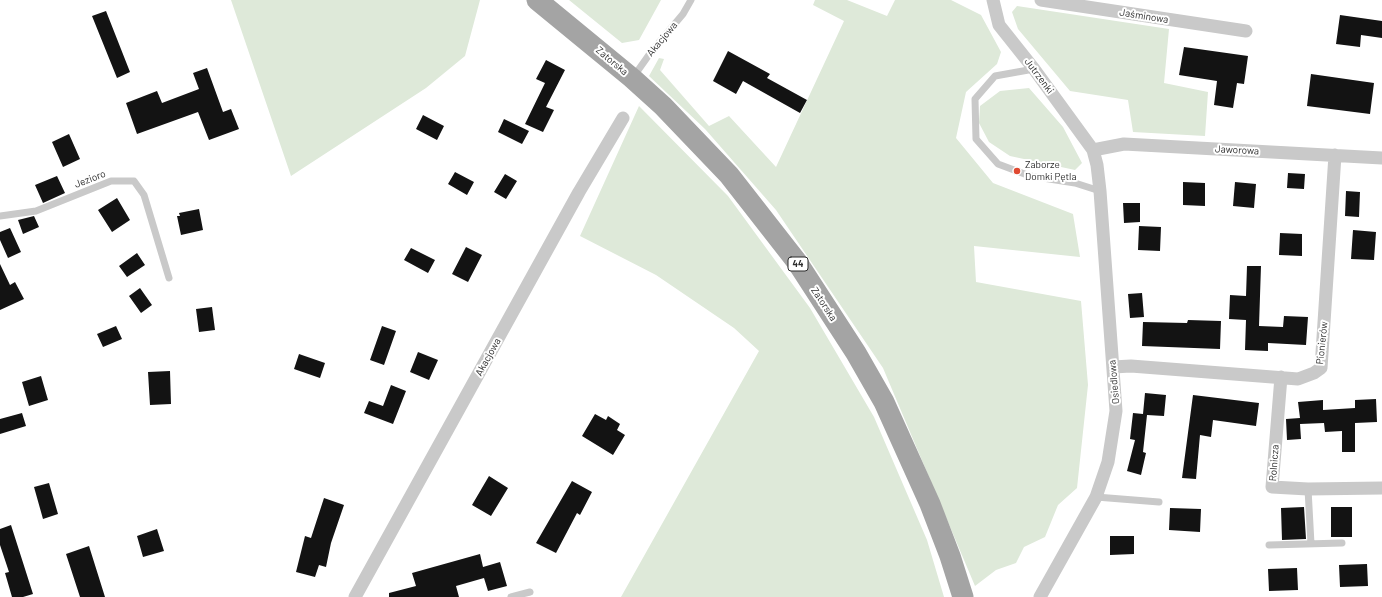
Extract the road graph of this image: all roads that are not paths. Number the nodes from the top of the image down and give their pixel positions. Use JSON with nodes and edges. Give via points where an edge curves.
{"nodes":[{"id":1,"x":537,"y":0,"type":"edge"},
{"id":2,"x":691,"y":0,"type":"edge"},
{"id":3,"x":992,"y":0,"type":"edge"},
{"id":4,"x":1041,"y":0,"type":"edge"},
{"id":5,"x":1246,"y":31,"type":"dead end"},
{"id":6,"x":1034,"y":69,"type":"junction"},
{"id":7,"x":632,"y":78,"type":"junction"},
{"id":8,"x":623,"y":118,"type":"dead end"},
{"id":9,"x":1093,"y":150,"type":"junction"},
{"id":10,"x":1335,"y":156,"type":"junction"},
{"id":11,"x":1382,"y":158,"type":"edge"},
{"id":12,"x":1100,"y":191,"type":"junction"},
{"id":13,"x":0,"y":216,"type":"edge"},
{"id":14,"x":169,"y":278,"type":"dead end"},
{"id":15,"x":1113,"y":367,"type":"junction"},
{"id":16,"x":1281,"y":377,"type":"junction"},
{"id":17,"x":1382,"y":488,"type":"edge"},
{"id":18,"x":1308,"y":489,"type":"junction"},
{"id":19,"x":1096,"y":497,"type":"junction"},
{"id":20,"x":1159,"y":502,"type":"dead end"},
{"id":21,"x":1342,"y":543,"type":"dead end"},
{"id":22,"x":1310,"y":544,"type":"junction"},
{"id":23,"x":1269,"y":545,"type":"dead end"},
{"id":24,"x":530,"y":592,"type":"dead end"},
{"id":25,"x":355,"y":597,"type":"edge"},
{"id":26,"x":511,"y":597,"type":"edge"},
{"id":27,"x":963,"y":597,"type":"edge"},
{"id":28,"x":1040,"y":597,"type":"edge"}],
"edges":[{"from":1,"to":7,"type":"main road","name":"Zatorska","number":"44"},
{"from":2,"to":7,"type":"lane","name":"Akacjowa","via":[[683,14]]},
{"from":3,"to":6,"type":"street","name":"Jutrzenki","via":[[999,25]]},
{"from":4,"to":5,"type":"street","name":"Jaśminowa"},
{"from":6,"to":9,"type":"street","name":"Jutrzenki"},
{"from":6,"to":12,"type":"lane","via":[[995,76],[975,100],[976,139],[998,164],[1030,176],[1075,183]]},
{"from":7,"to":27,"type":"main road","name":"Zatorska","number":"44","via":[[663,106],[729,175],[797,262],[856,353],[884,402],[930,504]]},
{"from":8,"to":25,"type":"street","name":"Akacjowa","via":[[579,192]]},
{"from":9,"to":10,"type":"street","name":"Jaworowa","via":[[1124,144]]},
{"from":9,"to":12,"type":"street","name":"Osiedlowa"},
{"from":10,"to":11,"type":"street","name":"Jaworowa"},
{"from":10,"to":16,"type":"street","name":"Pionierów","via":[[1321,368],[1314,374],[1298,379]]},
{"from":12,"to":15,"type":"street","name":"Osiedlowa"},
{"from":13,"to":14,"type":"lane","name":"Jezioro","via":[[36,211],[111,181],[134,180],[144,195]]},
{"from":15,"to":16,"type":"street","name":"Pionierów","via":[[1131,366]]},
{"from":15,"to":19,"type":"street","name":"Osiedlowa","via":[[1116,411],[1108,462]]},
{"from":16,"to":18,"type":"street","name":"Rolnicza","via":[[1272,487]]},
{"from":17,"to":18,"type":"street","name":"Rolnicza"},
{"from":18,"to":22,"type":"lane"},
{"from":19,"to":20,"type":"lane"},
{"from":19,"to":28,"type":"street","name":"Osiedlowa"},
{"from":21,"to":22,"type":"lane"},
{"from":22,"to":23,"type":"lane"},
{"from":24,"to":26,"type":"lane"}]}
